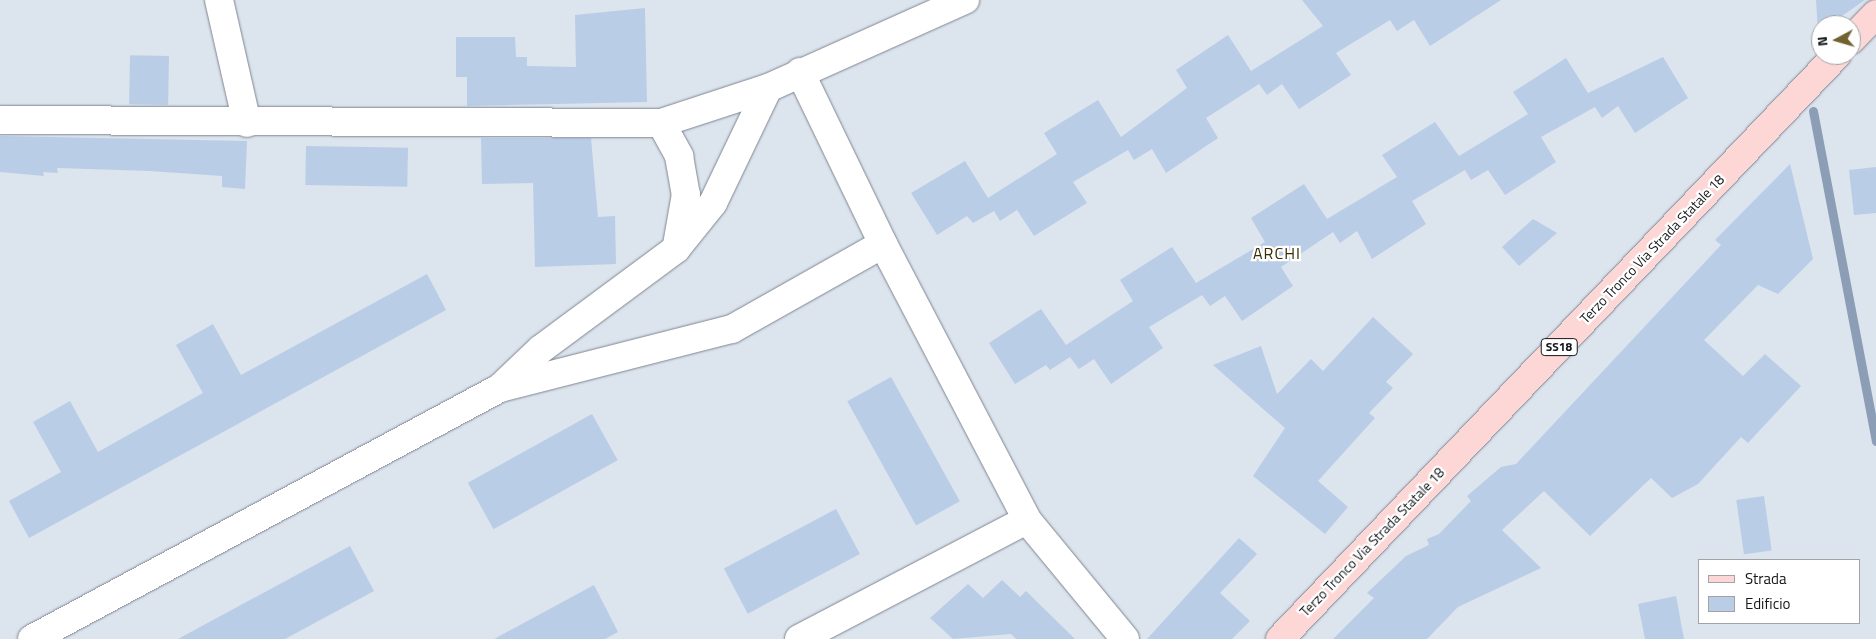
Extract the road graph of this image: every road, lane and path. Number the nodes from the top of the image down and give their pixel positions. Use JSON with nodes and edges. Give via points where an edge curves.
{"nodes":[{"id":1,"x":219,"y":0,"type":"edge"},
{"id":2,"x":965,"y":0,"type":"edge"},
{"id":3,"x":1876,"y":14,"type":"edge"},
{"id":4,"x":1861,"y":30,"type":"edge"},
{"id":5,"x":1827,"y":65,"type":"edge"},
{"id":6,"x":800,"y":72,"type":"junction"},
{"id":7,"x":768,"y":88,"type":"junction"},
{"id":8,"x":0,"y":120,"type":"edge"},
{"id":9,"x":247,"y":123,"type":"junction"},
{"id":10,"x":660,"y":123,"type":"junction"},
{"id":11,"x":884,"y":244,"type":"junction"},
{"id":12,"x":676,"y":249,"type":"junction"},
{"id":13,"x":500,"y":388,"type":"junction"},
{"id":14,"x":1027,"y":520,"type":"junction"},
{"id":15,"x":32,"y":639,"type":"edge"},
{"id":16,"x":800,"y":639,"type":"edge"},
{"id":17,"x":1125,"y":639,"type":"edge"},
{"id":18,"x":1280,"y":639,"type":"edge"}],
"edges":[{"from":1,"to":9,"type":"street"},
{"from":2,"to":6,"type":"street"},
{"from":3,"to":4,"type":"main road"},
{"from":5,"to":18,"type":"main road","name":"Terzo Tronco Via Strada Statale 18","number":"SS18"},
{"from":6,"to":7,"type":"street"},
{"from":6,"to":11,"type":"street"},
{"from":7,"to":10,"type":"street"},
{"from":7,"to":12,"type":"street","via":[[713,203]]},
{"from":8,"to":9,"type":"street"},
{"from":9,"to":10,"type":"street"},
{"from":10,"to":12,"type":"street","via":[[679,156],[686,194]]},
{"from":11,"to":13,"type":"street","via":[[732,330]]},
{"from":11,"to":14,"type":"street"},
{"from":12,"to":13,"type":"street","via":[[541,349]]},
{"from":13,"to":15,"type":"street"},
{"from":14,"to":16,"type":"street"},
{"from":14,"to":17,"type":"street"}]}
